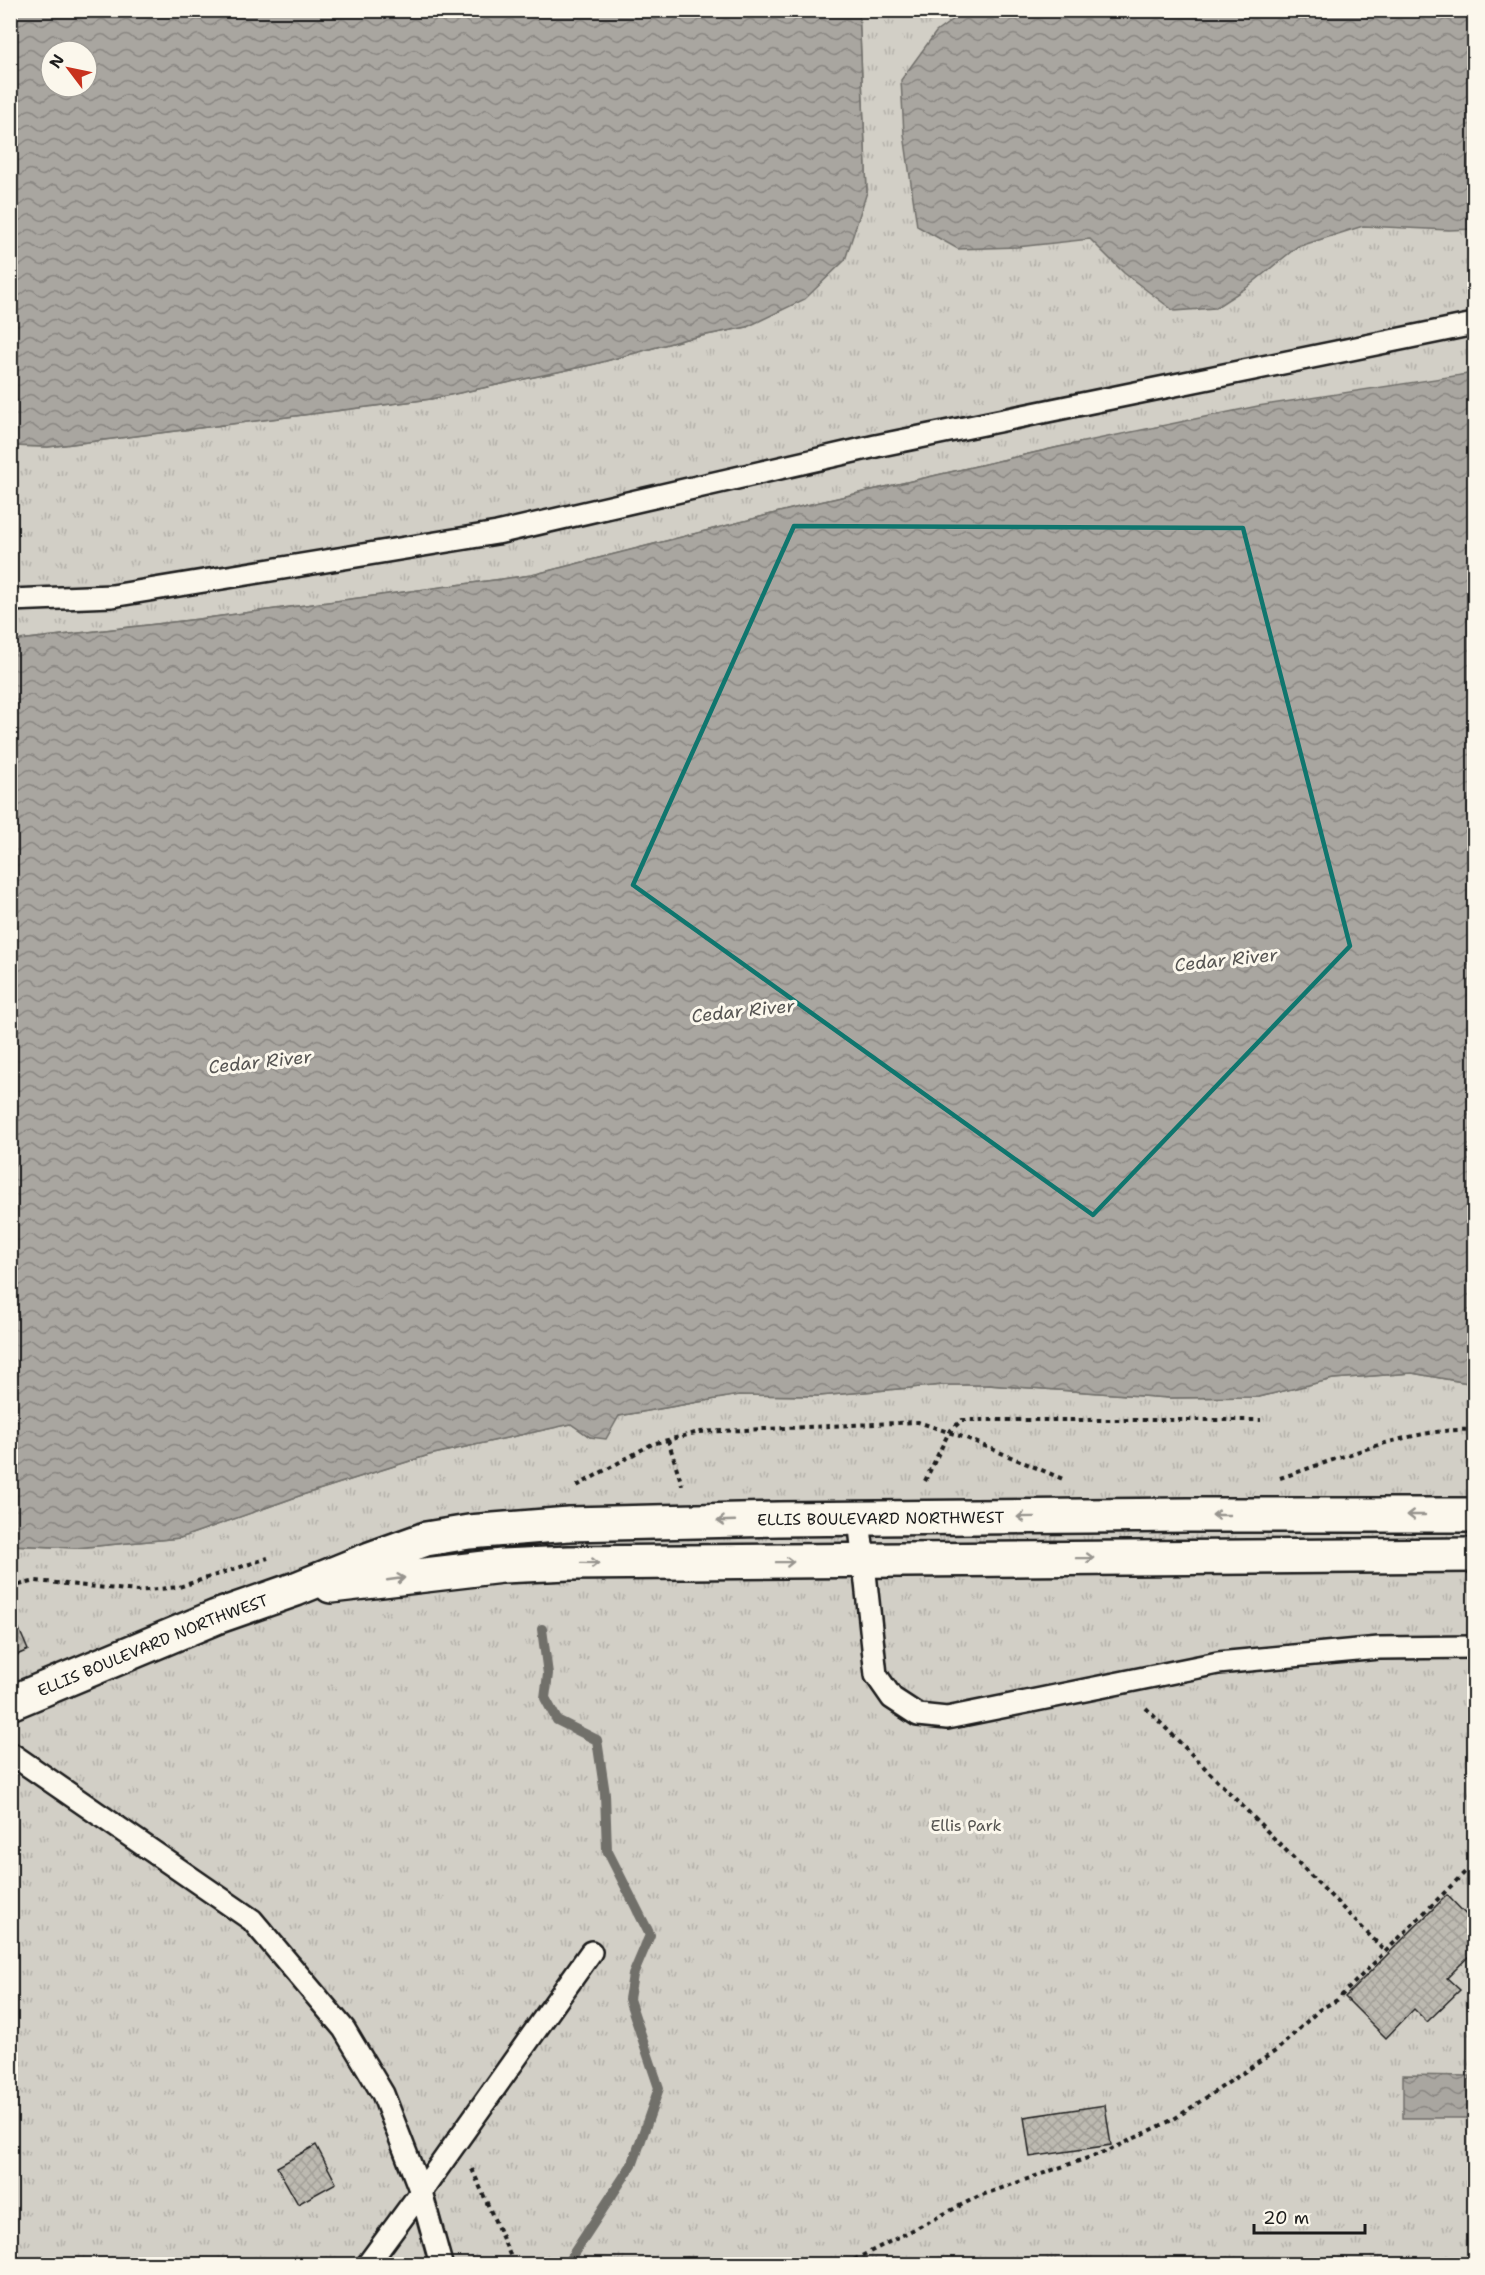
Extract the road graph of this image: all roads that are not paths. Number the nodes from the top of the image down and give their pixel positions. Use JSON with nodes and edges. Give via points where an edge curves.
{"nodes":[{"id":1,"x":1474,"y":324,"type":"edge"},
{"id":2,"x":10,"y":600,"type":"edge"},
{"id":3,"x":1474,"y":1515,"type":"edge"},
{"id":4,"x":859,"y":1518,"type":"junction"},
{"id":5,"x":1474,"y":1555,"type":"edge"},
{"id":6,"x":865,"y":1561,"type":"junction"},
{"id":7,"x":296,"y":1589,"type":"junction"},
{"id":8,"x":1474,"y":1647,"type":"edge"},
{"id":9,"x":10,"y":1703,"type":"edge"},
{"id":10,"x":10,"y":1753,"type":"edge"},
{"id":11,"x":591,"y":1952,"type":"dead end"},
{"id":12,"x":421,"y":2192,"type":"junction"},
{"id":13,"x":368,"y":2265,"type":"edge"},
{"id":14,"x":441,"y":2265,"type":"edge"}],
"edges":[{"from":1,"to":2,"type":"lane","via":[[876,446],[498,533],[112,596]]},
{"from":3,"to":4,"type":"street","name":"ELLIS BOULEVARD NORTHWEST","one_way":true},
{"from":4,"to":6,"type":"lane"},
{"from":4,"to":7,"type":"street","name":"ELLIS BOULEVARD NORTHWEST","one_way":true,"via":[[569,1524],[469,1532],[426,1539]]},
{"from":6,"to":5,"type":"street","name":"ELLIS BOULEVARD NORTHWEST","one_way":true},
{"from":7,"to":6,"type":"street","name":"ELLIS BOULEVARD NORTHWEST","one_way":true,"via":[[502,1566]]},
{"from":6,"to":8,"type":"lane","via":[[876,1674],[892,1698],[918,1715],[947,1718],[1218,1663],[1379,1648]]},
{"from":7,"to":9,"type":"street","name":"ELLIS BOULEVARD NORTHWEST","via":[[216,1617]]},
{"from":10,"to":12,"type":"lane","via":[[252,1920],[350,2038],[383,2094]]},
{"from":11,"to":12,"type":"lane"},
{"from":12,"to":13,"type":"lane"},
{"from":12,"to":14,"type":"lane"}]}
